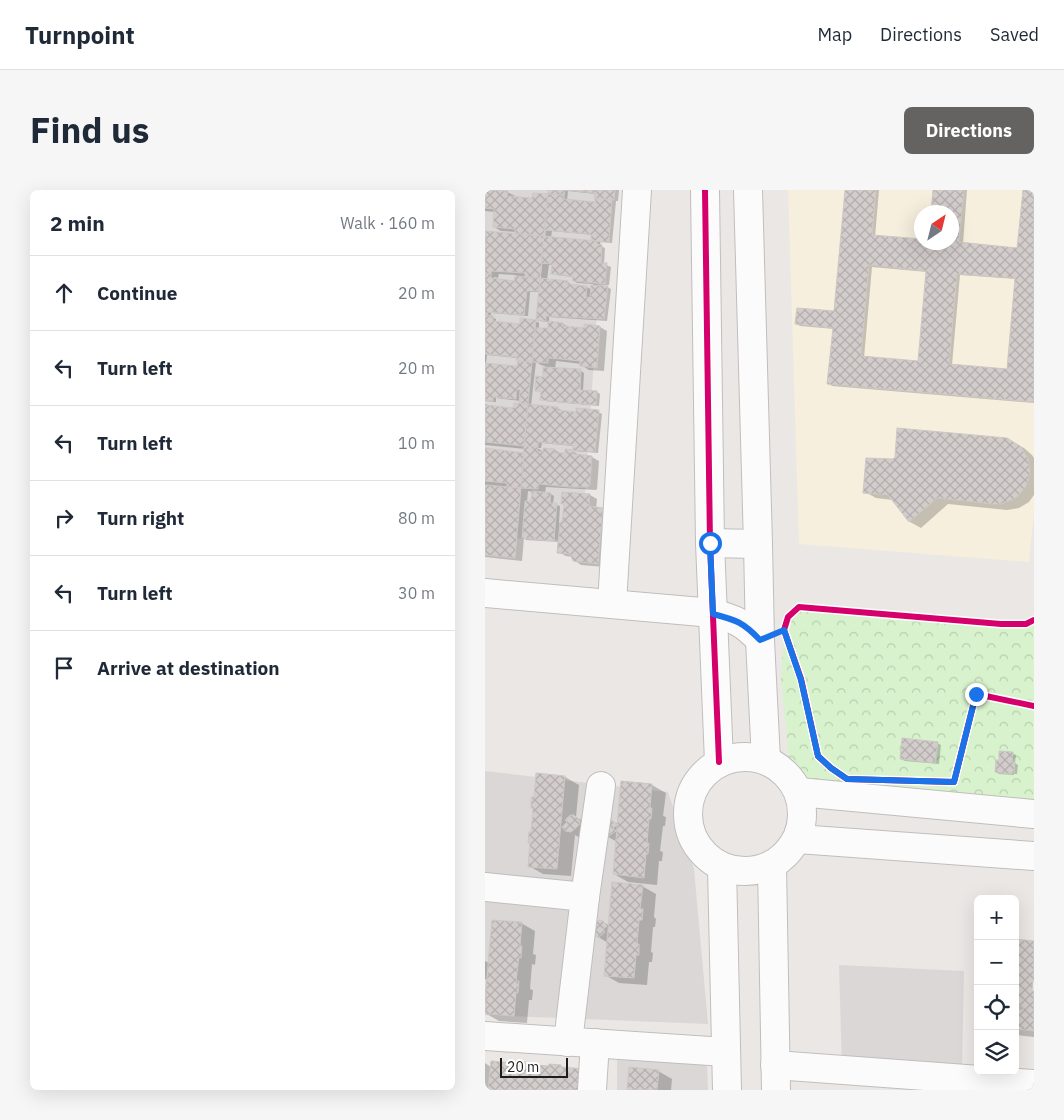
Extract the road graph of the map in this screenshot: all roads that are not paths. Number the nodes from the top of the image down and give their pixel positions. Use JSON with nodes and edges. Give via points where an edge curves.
{"nodes":[{"id":1,"x":637,"y":190,"type":"edge"},
{"id":2,"x":705,"y":190,"type":"edge"},
{"id":3,"x":748,"y":190,"type":"edge"},
{"id":4,"x":710,"y":543,"type":"junction"},
{"id":5,"x":758,"y":544,"type":"junction"},
{"id":6,"x":485,"y":593,"type":"edge"},
{"id":7,"x":612,"y":604,"type":"junction"},
{"id":8,"x":713,"y":614,"type":"junction"},
{"id":9,"x":760,"y":640,"type":"junction"},
{"id":10,"x":766,"y":760,"type":"junction"},
{"id":11,"x":719,"y":762,"type":"junction"},
{"id":12,"x":601,"y":786,"type":"dead end"},
{"id":13,"x":799,"y":792,"type":"junction"},
{"id":14,"x":1034,"y":814,"type":"edge"},
{"id":15,"x":798,"y":839,"type":"junction"},
{"id":16,"x":1034,"y":856,"type":"edge"},
{"id":17,"x":772,"y":866,"type":"junction"},
{"id":18,"x":722,"y":867,"type":"junction"},
{"id":19,"x":485,"y":887,"type":"edge"},
{"id":20,"x":585,"y":897,"type":"junction"},
{"id":21,"x":485,"y":1036,"type":"edge"},
{"id":22,"x":568,"y":1042,"type":"junction"},
{"id":23,"x":595,"y":1043,"type":"junction"},
{"id":24,"x":725,"y":1052,"type":"junction"},
{"id":25,"x":775,"y":1077,"type":"edge"},
{"id":26,"x":1034,"y":1084,"type":"edge"},
{"id":27,"x":592,"y":1090,"type":"edge"},
{"id":28,"x":727,"y":1090,"type":"edge"}],
"edges":[{"from":1,"to":7,"type":"street"},
{"from":2,"to":4,"type":"street"},
{"from":3,"to":5,"type":"street"},
{"from":4,"to":5,"type":"street"},
{"from":4,"to":8,"type":"street"},
{"from":5,"to":9,"type":"street"},
{"from":6,"to":7,"type":"street"},
{"from":7,"to":8,"type":"street"},
{"from":8,"to":9,"type":"street","via":[[738,621]]},
{"from":8,"to":11,"type":"street"},
{"from":9,"to":10,"type":"street"},
{"from":10,"to":11,"type":"street","via":[[743,756]]},
{"from":10,"to":13,"type":"street","via":[[786,773]]},
{"from":11,"to":18,"type":"street","via":[[696,784],[689,799],[687,815],[697,846]]},
{"from":12,"to":20,"type":"street"},
{"from":13,"to":14,"type":"street"},
{"from":13,"to":15,"type":"street","via":[[803,816]]},
{"from":15,"to":16,"type":"street"},
{"from":15,"to":17,"type":"street","via":[[787,855]]},
{"from":17,"to":18,"type":"street","via":[[747,872]]},
{"from":17,"to":25,"type":"street"},
{"from":18,"to":24,"type":"street"},
{"from":19,"to":20,"type":"street"},
{"from":20,"to":22,"type":"street"},
{"from":21,"to":22,"type":"street"},
{"from":22,"to":23,"type":"street"},
{"from":23,"to":24,"type":"street"},
{"from":23,"to":27,"type":"street"},
{"from":24,"to":28,"type":"street"},
{"from":25,"to":26,"type":"street"}]}
